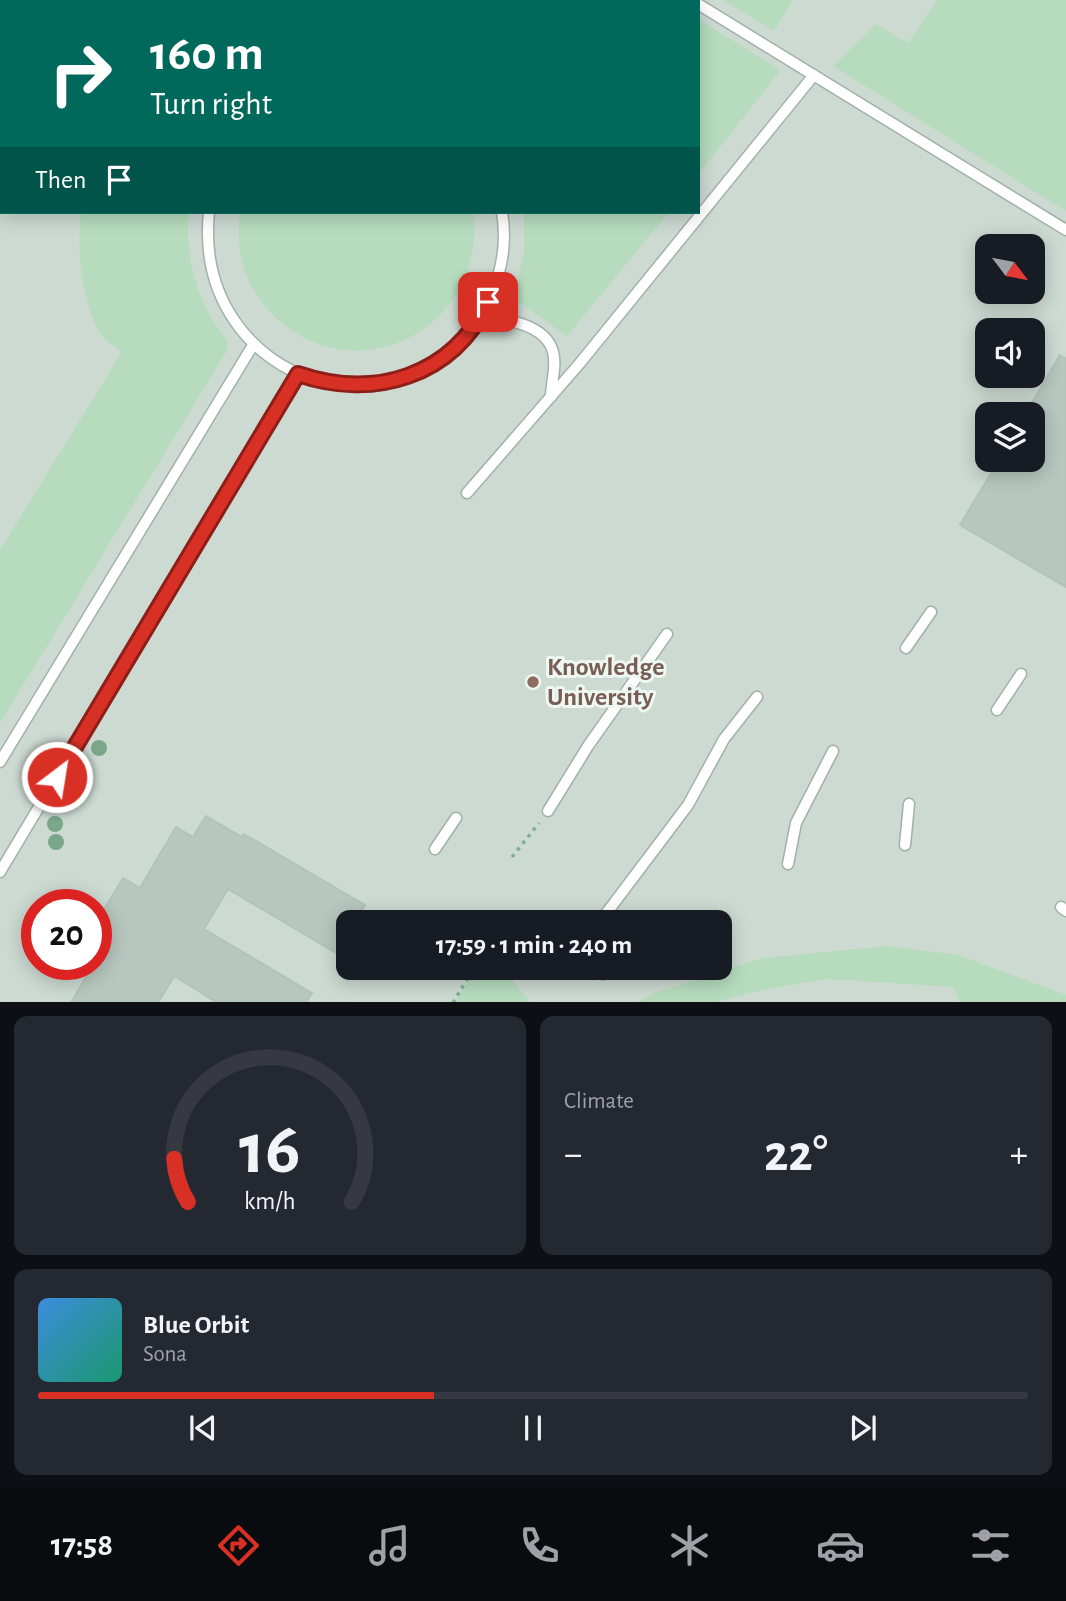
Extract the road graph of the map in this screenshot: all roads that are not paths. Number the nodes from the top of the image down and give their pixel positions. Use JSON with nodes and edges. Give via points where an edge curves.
{"nodes":[{"id":1,"x":700,"y":5,"type":"edge"},
{"id":2,"x":814,"y":75,"type":"junction"},
{"id":3,"x":209,"y":214,"type":"edge"},
{"id":4,"x":502,"y":214,"type":"edge"},
{"id":5,"x":1066,"y":230,"type":"edge"},
{"id":6,"x":481,"y":316,"type":"junction"},
{"id":7,"x":253,"y":345,"type":"junction"},
{"id":8,"x":298,"y":374,"type":"junction"},
{"id":9,"x":551,"y":397,"type":"junction"},
{"id":10,"x":467,"y":493,"type":"dead end"},
{"id":11,"x":931,"y":612,"type":"dead end"},
{"id":12,"x":667,"y":634,"type":"dead end"},
{"id":13,"x":906,"y":648,"type":"dead end"},
{"id":14,"x":1021,"y":674,"type":"dead end"},
{"id":15,"x":757,"y":697,"type":"dead end"},
{"id":16,"x":997,"y":710,"type":"dead end"},
{"id":17,"x":833,"y":751,"type":"dead end"},
{"id":18,"x":0,"y":762,"type":"edge"},
{"id":19,"x":909,"y":804,"type":"dead end"},
{"id":20,"x":548,"y":811,"type":"road end"},
{"id":21,"x":456,"y":818,"type":"dead end"},
{"id":22,"x":905,"y":845,"type":"dead end"},
{"id":23,"x":435,"y":849,"type":"dead end"},
{"id":24,"x":788,"y":864,"type":"dead end"},
{"id":25,"x":0,"y":872,"type":"edge"},
{"id":26,"x":608,"y":910,"type":"edge"}],
"edges":[{"from":1,"to":2,"type":"lane"},
{"from":2,"to":5,"type":"lane"},
{"from":2,"to":9,"type":"lane"},
{"from":3,"to":7,"type":"lane","via":[[211,272],[227,312]]},
{"from":4,"to":6,"type":"lane","via":[[502,264]]},
{"from":6,"to":8,"type":"lane","via":[[442,359],[403,378],[360,386]]},
{"from":6,"to":9,"type":"lane","via":[[519,323],[545,338],[554,354]]},
{"from":7,"to":8,"type":"lane"},
{"from":7,"to":18,"type":"lane"},
{"from":8,"to":25,"type":"lane"},
{"from":9,"to":10,"type":"lane"},
{"from":11,"to":13,"type":"lane"},
{"from":12,"to":20,"type":"lane"},
{"from":14,"to":16,"type":"lane"},
{"from":15,"to":26,"type":"lane","via":[[724,739],[688,805]]},
{"from":17,"to":24,"type":"lane","via":[[796,823]]},
{"from":19,"to":22,"type":"lane"},
{"from":21,"to":23,"type":"lane"}]}
